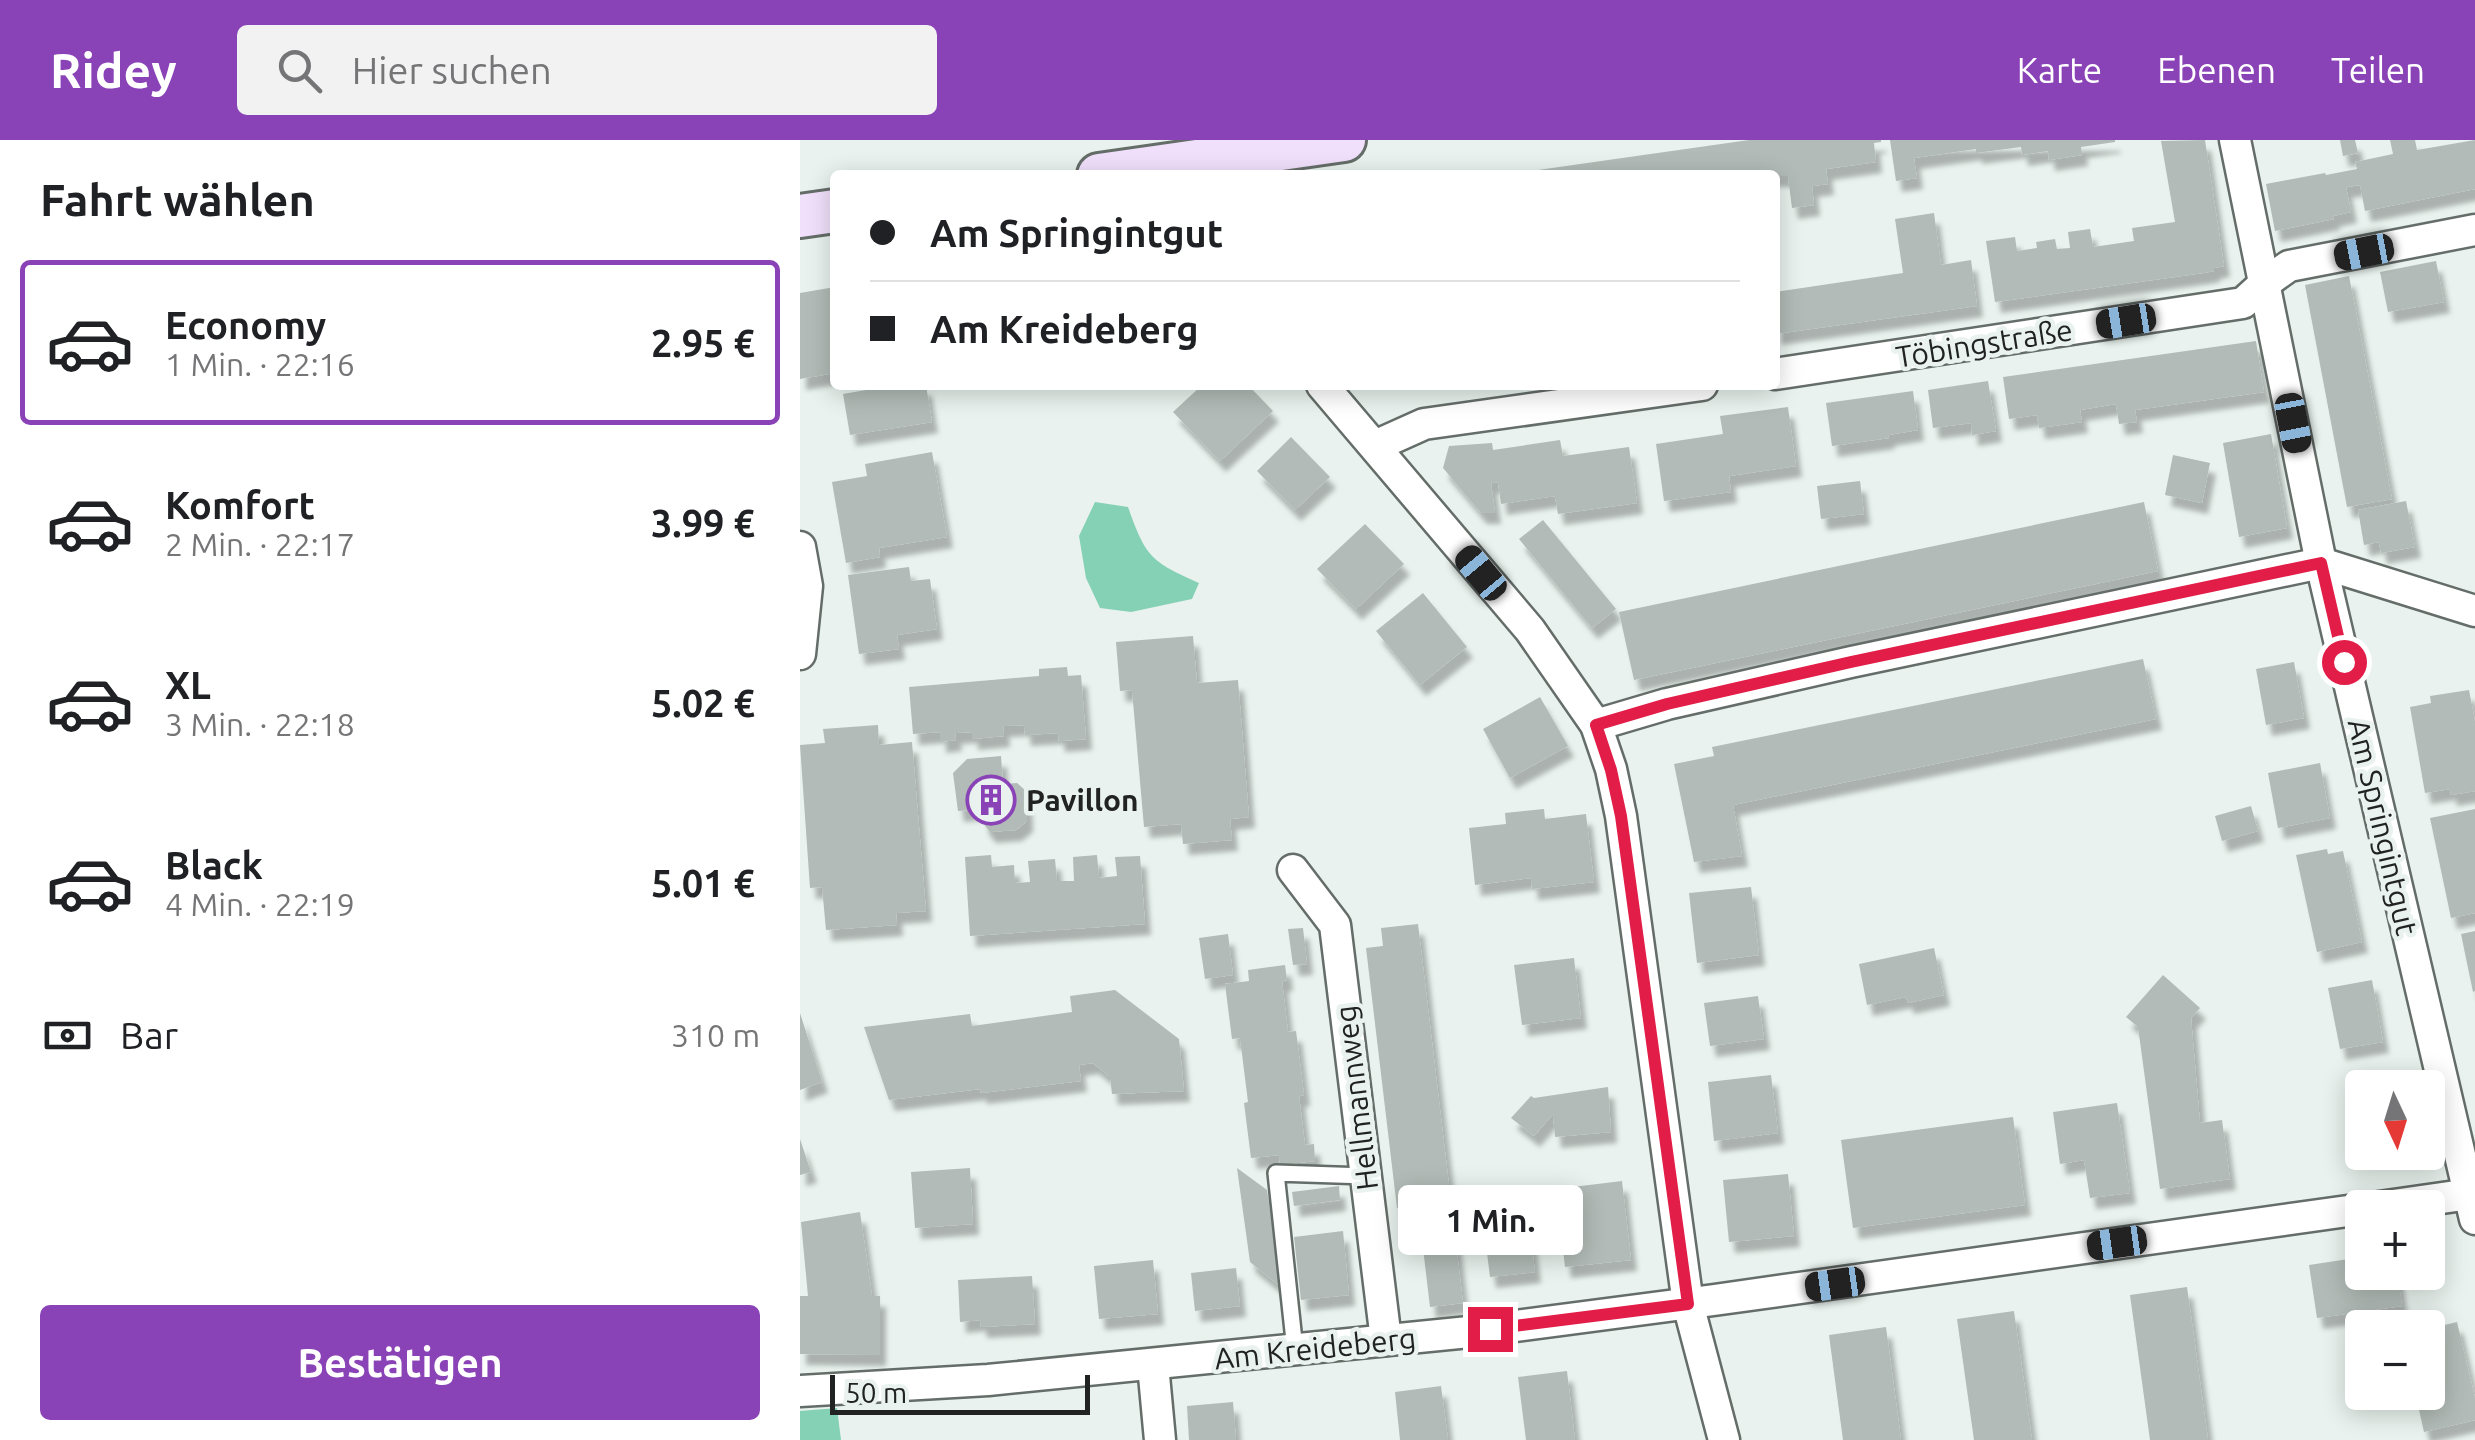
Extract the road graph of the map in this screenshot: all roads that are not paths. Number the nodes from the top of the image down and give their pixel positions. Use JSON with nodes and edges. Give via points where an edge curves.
{"nodes":[{"id":1,"x":1204,"y":140,"type":"edge"},
{"id":2,"x":2235,"y":140,"type":"edge"},
{"id":3,"x":1320,"y":142,"type":"edge"},
{"id":4,"x":1164,"y":160,"type":"edge"},
{"id":5,"x":1121,"y":170,"type":"edge"},
{"id":6,"x":830,"y":213,"type":"edge"},
{"id":7,"x":800,"y":216,"type":"edge"},
{"id":8,"x":2475,"y":230,"type":"edge"},
{"id":9,"x":2265,"y":283,"type":"junction"},
{"id":10,"x":1780,"y":373,"type":"edge"},
{"id":11,"x":1326,"y":390,"type":"edge"},
{"id":12,"x":1666,"y":390,"type":"edge"},
{"id":13,"x":1375,"y":446,"type":"junction"},
{"id":14,"x":800,"y":547,"type":"edge"},
{"id":15,"x":2321,"y":563,"type":"junction"},
{"id":16,"x":2475,"y":611,"type":"edge"},
{"id":17,"x":800,"y":654,"type":"edge"},
{"id":18,"x":1596,"y":725,"type":"junction"},
{"id":19,"x":1293,"y":870,"type":"dead end"},
{"id":20,"x":1366,"y":1176,"type":"junction"},
{"id":21,"x":2472,"y":1206,"type":"edge"},
{"id":22,"x":2445,"y":1207,"type":"edge"},
{"id":23,"x":2345,"y":1211,"type":"edge"},
{"id":24,"x":1688,"y":1304,"type":"junction"},
{"id":25,"x":1386,"y":1340,"type":"junction"},
{"id":26,"x":1295,"y":1350,"type":"junction"},
{"id":27,"x":1154,"y":1364,"type":"junction"},
{"id":28,"x":800,"y":1391,"type":"edge"},
{"id":29,"x":1160,"y":1440,"type":"edge"},
{"id":30,"x":1724,"y":1440,"type":"edge"}],
"edges":[{"from":1,"to":4,"type":"main road"},
{"from":2,"to":9,"type":"street","name":"Am Springintgut"},
{"from":3,"to":4,"type":"main road"},
{"from":4,"to":5,"type":"main road"},
{"from":6,"to":7,"type":"main road"},
{"from":8,"to":9,"type":"street","name":"Töbingstraße","via":[[2289,266]]},
{"from":9,"to":10,"type":"street","name":"Töbingstraße","via":[[2243,304]]},
{"from":9,"to":15,"type":"street","name":"Am Springintgut"},
{"from":11,"to":13,"type":"street"},
{"from":12,"to":13,"type":"street","via":[[1424,424]]},
{"from":13,"to":18,"type":"street","via":[[1530,630]]},
{"from":14,"to":17,"type":"street","via":[[807,586]]},
{"from":15,"to":16,"type":"street"},
{"from":15,"to":18,"type":"street","via":[[1851,662]]},
{"from":15,"to":21,"type":"street","name":"Am Springintgut"},
{"from":18,"to":24,"type":"street","via":[[1621,816]]},
{"from":19,"to":20,"type":"street","name":"Hellmannweg","via":[[1336,925]]},
{"from":20,"to":25,"type":"street","name":"Hellmannweg"},
{"from":20,"to":26,"type":"lane","via":[[1276,1174]]},
{"from":21,"to":22,"type":"street"},
{"from":23,"to":24,"type":"street","name":"Am Kreideberg"},
{"from":24,"to":25,"type":"street","name":"Am Kreideberg"},
{"from":24,"to":30,"type":"street"},
{"from":25,"to":26,"type":"street","name":"Am Kreideberg"},
{"from":26,"to":27,"type":"street","name":"Am Kreideberg"},
{"from":27,"to":28,"type":"street","name":"Am Kreideberg"},
{"from":27,"to":29,"type":"street"}]}
